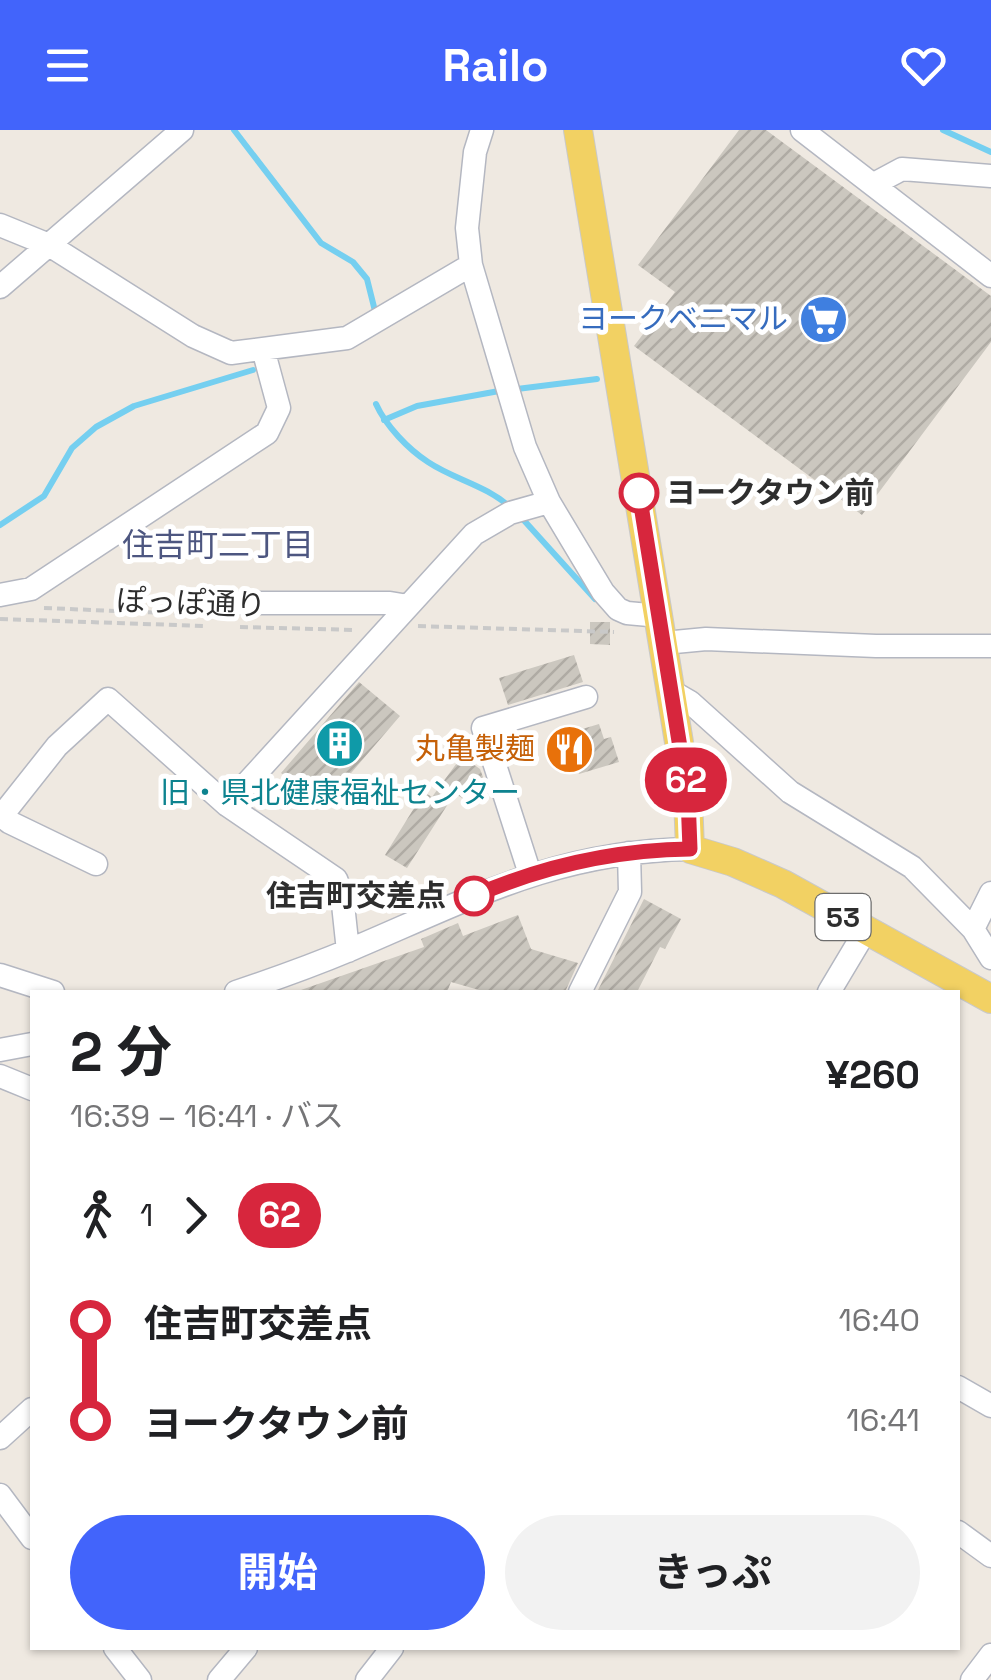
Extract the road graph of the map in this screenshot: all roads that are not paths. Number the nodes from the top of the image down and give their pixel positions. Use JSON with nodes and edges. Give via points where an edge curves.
{"nodes":[{"id":1,"x":182,"y":130,"type":"edge"},
{"id":2,"x":482,"y":130,"type":"edge"},
{"id":3,"x":578,"y":130,"type":"edge"},
{"id":4,"x":802,"y":130,"type":"edge"},
{"id":5,"x":991,"y":176,"type":"edge"},
{"id":6,"x":874,"y":184,"type":"junction"},
{"id":7,"x":0,"y":225,"type":"edge"},
{"id":8,"x":50,"y":245,"type":"junction"},
{"id":9,"x":471,"y":266,"type":"junction"},
{"id":10,"x":991,"y":276,"type":"edge"},
{"id":11,"x":0,"y":287,"type":"edge"},
{"id":12,"x":263,"y":350,"type":"junction"},
{"id":13,"x":528,"y":508,"type":"junction"},
{"id":14,"x":0,"y":594,"type":"edge"},
{"id":15,"x":208,"y":614,"type":"road end"},
{"id":16,"x":407,"y":616,"type":"junction"},
{"id":17,"x":662,"y":629,"type":"junction"},
{"id":18,"x":991,"y":646,"type":"edge"},
{"id":19,"x":672,"y":692,"type":"junction"},
{"id":20,"x":586,"y":697,"type":"dead end"},
{"id":21,"x":227,"y":805,"type":"junction"},
{"id":22,"x":1,"y":817,"type":"edge"},
{"id":23,"x":690,"y":849,"type":"junction"},
{"id":24,"x":629,"y":853,"type":"junction"},
{"id":25,"x":96,"y":864,"type":"dead end"},
{"id":26,"x":530,"y":874,"type":"junction"},
{"id":27,"x":991,"y":893,"type":"edge"},
{"id":28,"x":973,"y":929,"type":"junction"},
{"id":29,"x":866,"y":930,"type":"junction"},
{"id":30,"x":348,"y":951,"type":"junction"},
{"id":31,"x":991,"y":958,"type":"edge"},
{"id":32,"x":0,"y":975,"type":"edge"},
{"id":33,"x":48,"y":990,"type":"edge"},
{"id":34,"x":241,"y":990,"type":"edge"},
{"id":35,"x":581,"y":990,"type":"edge"},
{"id":36,"x":831,"y":990,"type":"edge"},
{"id":37,"x":990,"y":994,"type":"edge"},
{"id":38,"x":30,"y":1044,"type":"edge"},
{"id":39,"x":0,"y":1050,"type":"edge"},
{"id":40,"x":0,"y":1076,"type":"edge"},
{"id":41,"x":30,"y":1088,"type":"edge"},
{"id":42,"x":960,"y":1388,"type":"edge"},
{"id":43,"x":991,"y":1406,"type":"edge"},
{"id":44,"x":30,"y":1410,"type":"edge"},
{"id":45,"x":0,"y":1438,"type":"edge"},
{"id":46,"x":0,"y":1495,"type":"edge"},
{"id":47,"x":960,"y":1533,"type":"edge"},
{"id":48,"x":30,"y":1535,"type":"edge"},
{"id":49,"x":991,"y":1556,"type":"edge"},
{"id":50,"x":117,"y":1650,"type":"edge"},
{"id":51,"x":244,"y":1650,"type":"edge"},
{"id":52,"x":390,"y":1650,"type":"edge"},
{"id":53,"x":991,"y":1655,"type":"edge"},
{"id":54,"x":140,"y":1680,"type":"edge"},
{"id":55,"x":219,"y":1680,"type":"edge"},
{"id":56,"x":367,"y":1680,"type":"edge"},
{"id":57,"x":972,"y":1680,"type":"edge"}],
"edges":[{"from":1,"to":8,"type":"street"},
{"from":2,"to":9,"type":"street","via":[[467,228]]},
{"from":3,"to":17,"type":"main road"},
{"from":4,"to":6,"type":"street"},
{"from":5,"to":6,"type":"street","via":[[902,170]]},
{"from":6,"to":10,"type":"street"},
{"from":7,"to":8,"type":"street"},
{"from":8,"to":11,"type":"street"},
{"from":8,"to":12,"type":"street","via":[[193,336],[231,353]]},
{"from":9,"to":12,"type":"street","via":[[347,338]]},
{"from":9,"to":13,"type":"street","via":[[525,447]]},
{"from":12,"to":14,"type":"street","via":[[279,408],[267,433],[32,590]]},
{"from":13,"to":16,"type":"street","via":[[474,534]]},
{"from":13,"to":17,"type":"street","via":[[618,609]]},
{"from":15,"to":16,"type":"street","via":[[390,603]]},
{"from":16,"to":21,"type":"street"},
{"from":17,"to":18,"type":"street","via":[[706,639]]},
{"from":17,"to":19,"type":"main road"},
{"from":19,"to":23,"type":"main road"},
{"from":19,"to":28,"type":"street","via":[[790,792],[912,867]]},
{"from":20,"to":26,"type":"street","via":[[483,728]]},
{"from":21,"to":22,"type":"street","via":[[108,699],[57,746]]},
{"from":21,"to":30,"type":"street","via":[[336,879]]},
{"from":22,"to":25,"type":"street"},
{"from":23,"to":24,"type":"street"},
{"from":23,"to":29,"type":"main road","number":"53","via":[[783,884]]},
{"from":24,"to":26,"type":"street"},
{"from":24,"to":35,"type":"street","via":[[630,892]]},
{"from":26,"to":30,"type":"street"},
{"from":27,"to":28,"type":"street"},
{"from":28,"to":31,"type":"street"},
{"from":29,"to":36,"type":"street"},
{"from":29,"to":37,"type":"main road","number":"53"},
{"from":30,"to":34,"type":"street"},
{"from":32,"to":33,"type":"street"},
{"from":38,"to":39,"type":"street"},
{"from":40,"to":41,"type":"street"},
{"from":42,"to":43,"type":"street"},
{"from":44,"to":45,"type":"street"},
{"from":46,"to":48,"type":"street"},
{"from":47,"to":49,"type":"street"},
{"from":50,"to":54,"type":"street"},
{"from":51,"to":55,"type":"street"},
{"from":52,"to":56,"type":"street"},
{"from":53,"to":57,"type":"street"}]}
